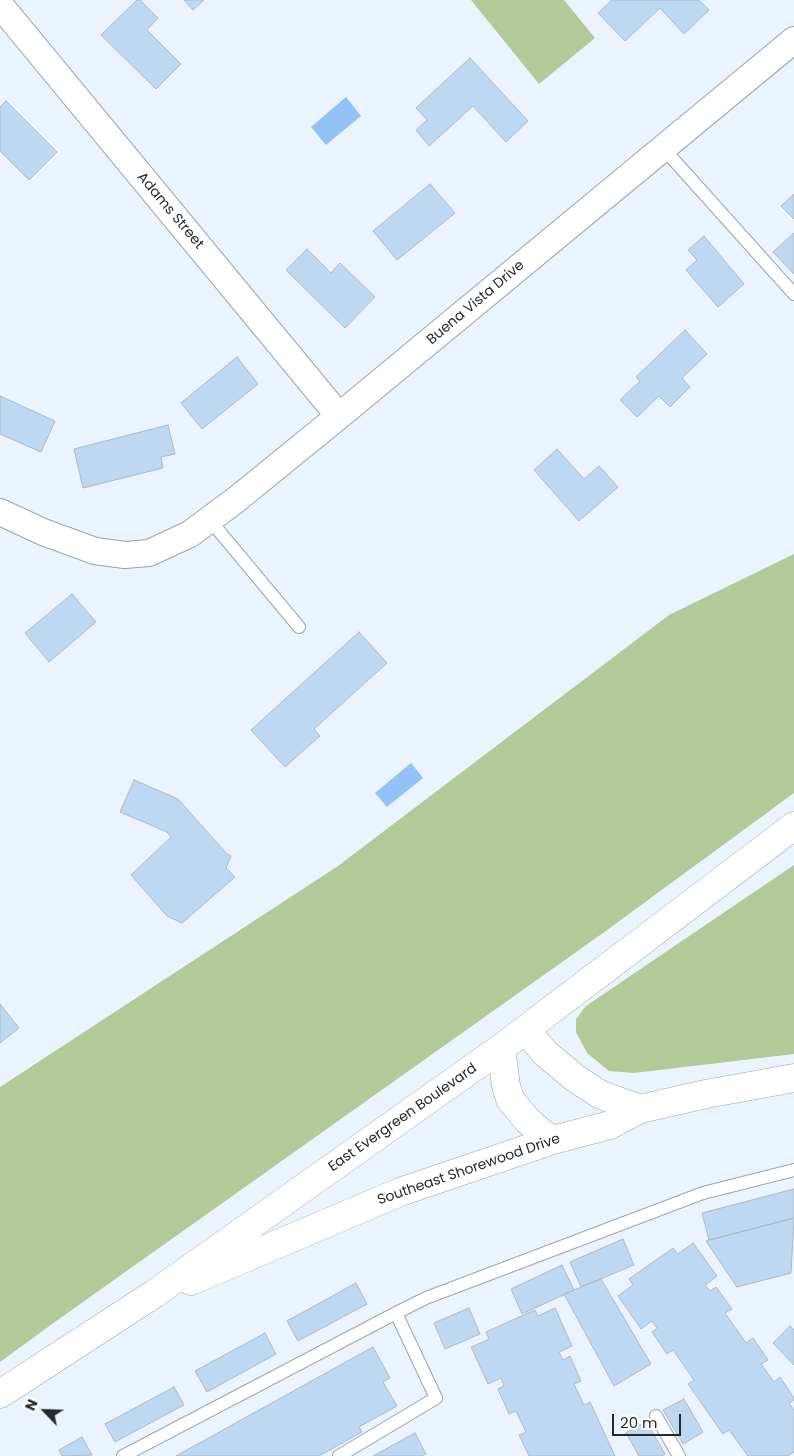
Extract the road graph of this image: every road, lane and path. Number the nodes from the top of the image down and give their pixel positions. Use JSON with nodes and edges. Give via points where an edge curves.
{"nodes":[{"id":1,"x":7,"y":0,"type":"edge"},
{"id":2,"x":0,"y":5,"type":"edge"},
{"id":3,"x":794,"y":40,"type":"edge"},
{"id":4,"x":663,"y":148,"type":"junction"},
{"id":5,"x":794,"y":294,"type":"edge"},
{"id":6,"x":340,"y":416,"type":"junction"},
{"id":7,"x":0,"y":512,"type":"edge"},
{"id":8,"x":209,"y":520,"type":"junction"},
{"id":9,"x":300,"y":627,"type":"dead end"},
{"id":10,"x":794,"y":826,"type":"edge"},
{"id":11,"x":526,"y":1030,"type":"junction"},
{"id":12,"x":501,"y":1048,"type":"junction"},
{"id":13,"x":794,"y":1078,"type":"edge"},
{"id":14,"x":640,"y":1109,"type":"junction"},
{"id":15,"x":553,"y":1140,"type":"junction"},
{"id":16,"x":794,"y":1170,"type":"edge"},
{"id":17,"x":154,"y":1294,"type":"junction"},
{"id":18,"x":396,"y":1313,"type":"junction"},
{"id":19,"x":0,"y":1394,"type":"edge"},
{"id":20,"x":656,"y":1416,"type":"dead end"},
{"id":21,"x":122,"y":1456,"type":"edge"},
{"id":22,"x":339,"y":1456,"type":"edge"},
{"id":23,"x":678,"y":1456,"type":"edge"}],
"edges":[{"from":1,"to":2,"type":"street"},
{"from":2,"to":6,"type":"street","name":"Adams Street"},
{"from":3,"to":4,"type":"street","name":"Buena Vista Drive"},
{"from":4,"to":5,"type":"lane"},
{"from":4,"to":6,"type":"street","name":"Buena Vista Drive"},
{"from":6,"to":8,"type":"street","name":"Buena Vista Drive"},
{"from":7,"to":8,"type":"street","name":"Buena Vista Drive","via":[[95,551],[125,555],[149,553],[190,534]]},
{"from":8,"to":9,"type":"lane"},
{"from":10,"to":11,"type":"street","name":"East Evergreen Boulevard"},
{"from":11,"to":12,"type":"street","name":"East Evergreen Boulevard"},
{"from":11,"to":14,"type":"street","via":[[545,1054],[575,1078],[601,1095]]},
{"from":12,"to":15,"type":"street","via":[[510,1100],[527,1120]]},
{"from":12,"to":17,"type":"street","name":"East Evergreen Boulevard"},
{"from":13,"to":14,"type":"street","name":"Southeast Shorewood Drive"},
{"from":14,"to":15,"type":"street","name":"Southeast Shorewood Drive","via":[[610,1126]]},
{"from":15,"to":17,"type":"street","name":"Southeast Shorewood Drive","via":[[400,1192],[211,1274]]},
{"from":16,"to":18,"type":"lane","via":[[704,1193]]},
{"from":17,"to":19,"type":"street","name":"East Evergreen Boulevard"},
{"from":18,"to":21,"type":"lane"},
{"from":18,"to":22,"type":"lane","via":[[436,1398]]},
{"from":20,"to":23,"type":"lane"}]}
